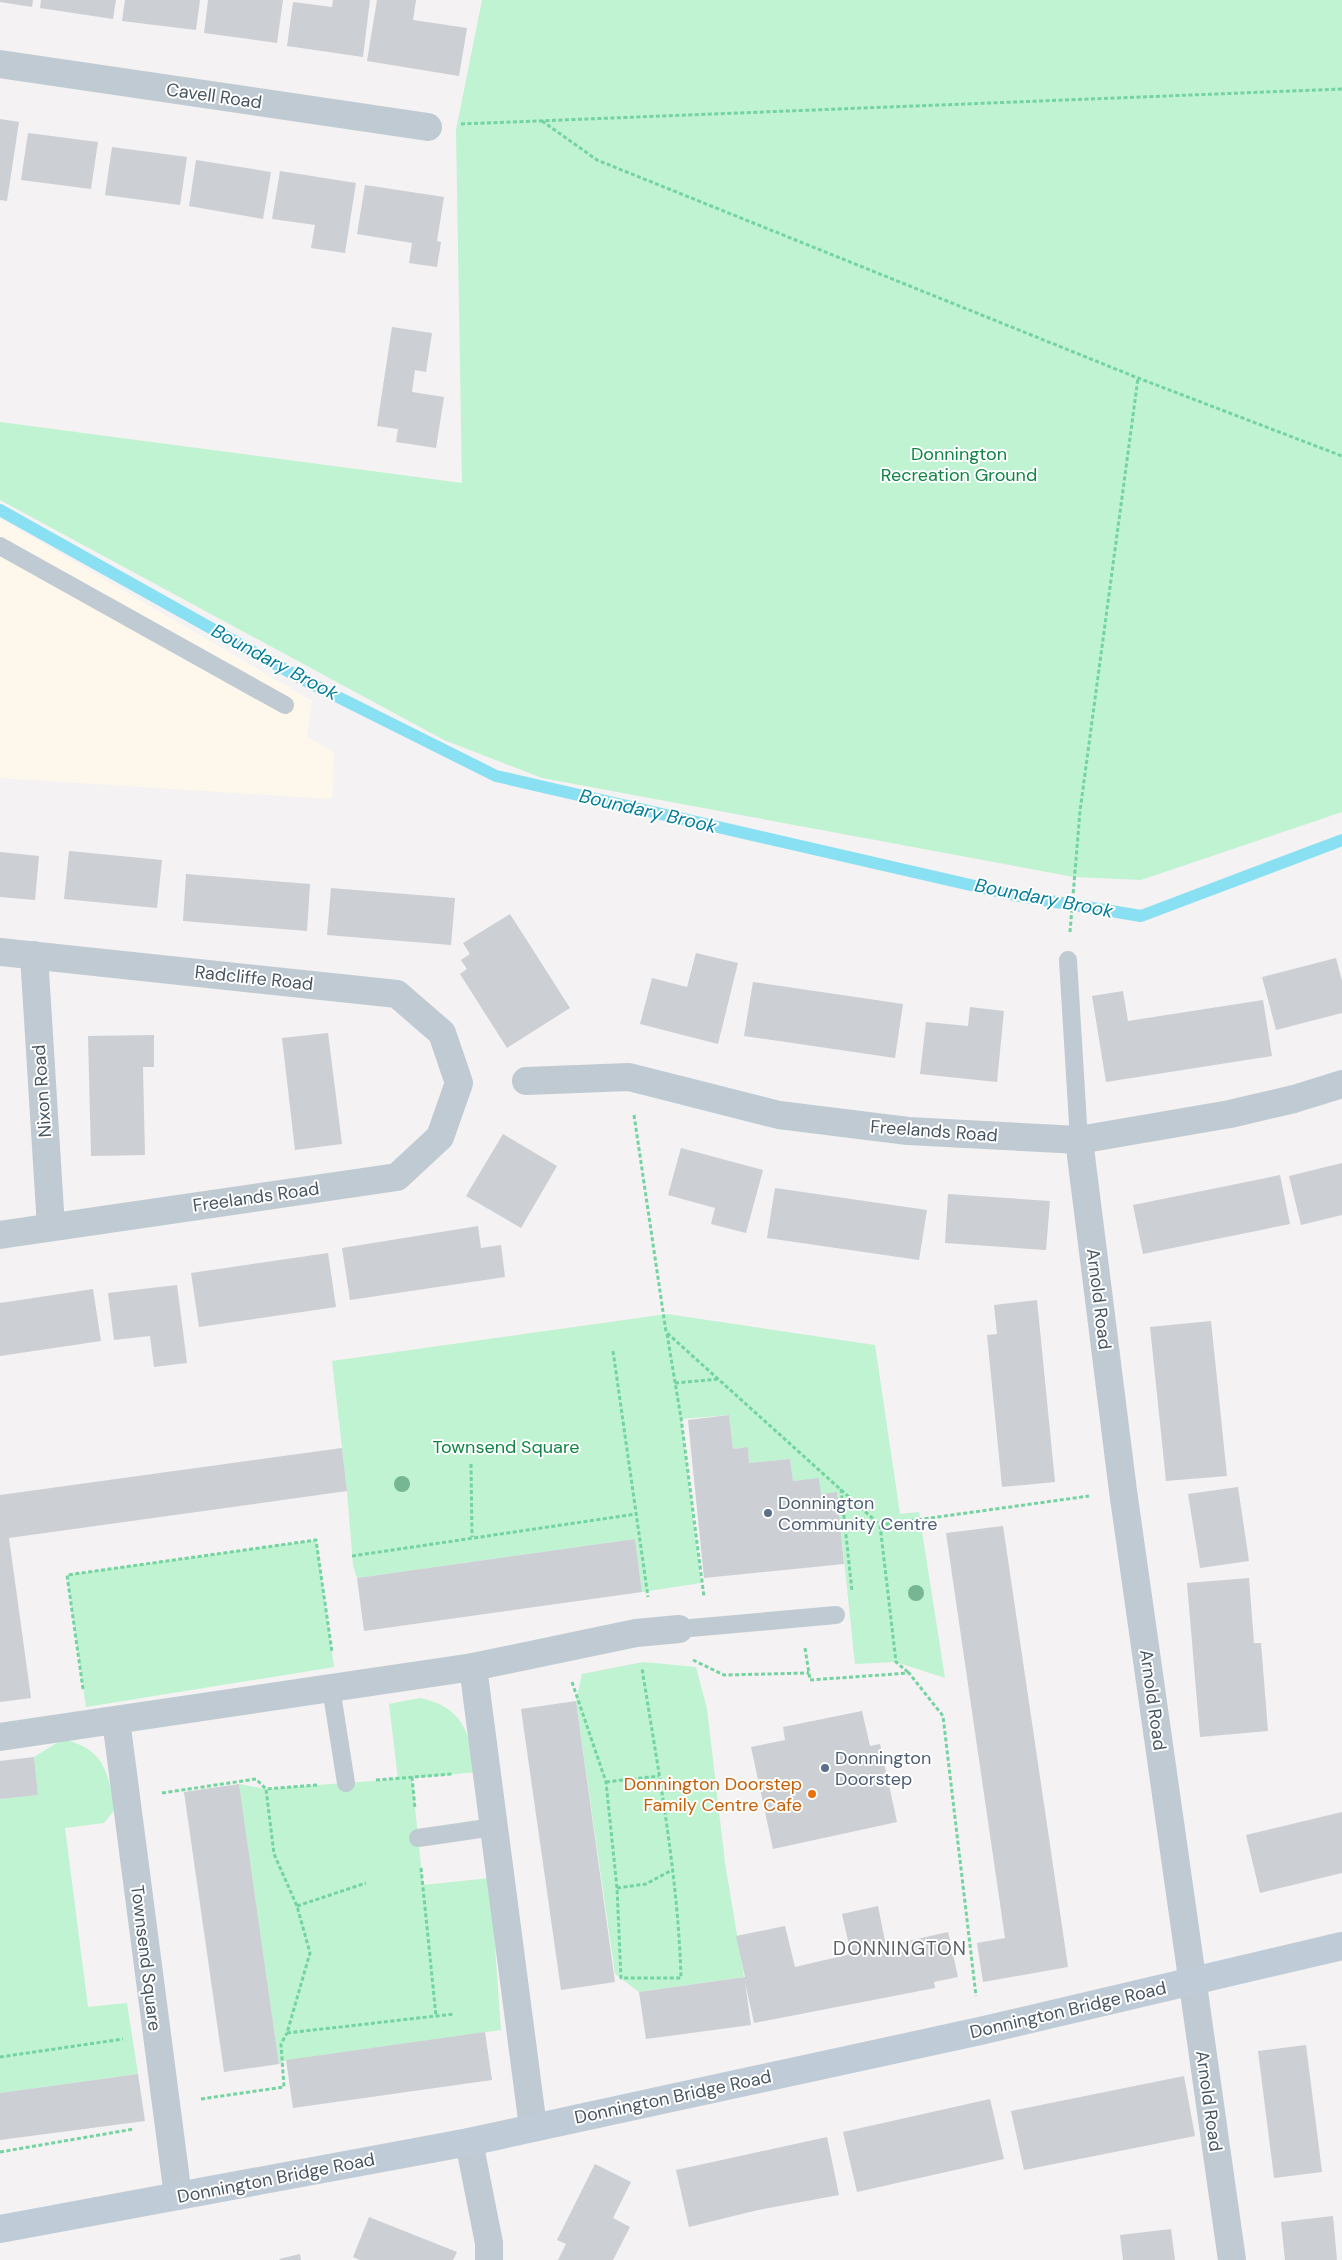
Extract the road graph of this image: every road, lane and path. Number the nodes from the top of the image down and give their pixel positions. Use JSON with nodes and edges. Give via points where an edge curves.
{"nodes":[{"id":1,"x":0,"y":64,"type":"edge"},
{"id":2,"x":1342,"y":89,"type":"edge"},
{"id":3,"x":542,"y":121,"type":"junction"},
{"id":4,"x":428,"y":127,"type":"joint"},
{"id":5,"x":1138,"y":378,"type":"junction"},
{"id":6,"x":1342,"y":456,"type":"edge"},
{"id":7,"x":0,"y":546,"type":"edge"},
{"id":8,"x":285,"y":704,"type":"dead end"},
{"id":9,"x":0,"y":952,"type":"edge"},
{"id":10,"x":34,"y":955,"type":"junction"},
{"id":11,"x":1068,"y":960,"type":"joint"},
{"id":12,"x":629,"y":1077,"type":"junction"},
{"id":13,"x":526,"y":1081,"type":"dead end"},
{"id":14,"x":459,"y":1082,"type":"joint"},
{"id":15,"x":1342,"y":1084,"type":"edge"},
{"id":16,"x":1079,"y":1140,"type":"junction"},
{"id":17,"x":51,"y":1227,"type":"junction"},
{"id":18,"x":0,"y":1234,"type":"edge"},
{"id":19,"x":666,"y":1332,"type":"junction"},
{"id":20,"x":613,"y":1352,"type":"dead end"},
{"id":21,"x":720,"y":1378,"type":"junction"},
{"id":22,"x":675,"y":1383,"type":"junction"},
{"id":23,"x":471,"y":1464,"type":"dead end"},
{"id":24,"x":840,"y":1489,"type":"junction"},
{"id":25,"x":1123,"y":1491,"type":"junction"},
{"id":26,"x":636,"y":1514,"type":"junction"},
{"id":27,"x":880,"y":1525,"type":"junction"},
{"id":28,"x":472,"y":1537,"type":"junction"},
{"id":29,"x":352,"y":1556,"type":"dead end"},
{"id":30,"x":836,"y":1616,"type":"joint"},
{"id":31,"x":709,"y":1625,"type":"junction"},
{"id":32,"x":679,"y":1629,"type":"joint"},
{"id":33,"x":636,"y":1633,"type":"junction"},
{"id":34,"x":689,"y":1658,"type":"dead end"},
{"id":35,"x":473,"y":1667,"type":"junction"},
{"id":36,"x":808,"y":1668,"type":"dead end"},
{"id":37,"x":908,"y":1672,"type":"junction"},
{"id":38,"x":809,"y":1673,"type":"junction"},
{"id":39,"x":562,"y":1682,"type":"dead end"},
{"id":40,"x":334,"y":1688,"type":"junction"},
{"id":41,"x":116,"y":1720,"type":"junction"},
{"id":42,"x":88,"y":1724,"type":"junction"},
{"id":43,"x":0,"y":1737,"type":"edge"},
{"id":44,"x":486,"y":1769,"type":"junction"},
{"id":45,"x":659,"y":1776,"type":"junction"},
{"id":46,"x":412,"y":1778,"type":"junction"},
{"id":47,"x":606,"y":1782,"type":"junction"},
{"id":48,"x":346,"y":1783,"type":"junction"},
{"id":49,"x":266,"y":1789,"type":"junction"},
{"id":50,"x":126,"y":1798,"type":"junction"},
{"id":51,"x":494,"y":1827,"type":"junction"},
{"id":52,"x":418,"y":1838,"type":"junction"},
{"id":53,"x":672,"y":1870,"type":"junction"},
{"id":54,"x":366,"y":1882,"type":"dead end"},
{"id":55,"x":617,"y":1888,"type":"junction"},
{"id":56,"x":297,"y":1906,"type":"junction"},
{"id":57,"x":1342,"y":1946,"type":"edge"},
{"id":58,"x":1192,"y":1980,"type":"junction"},
{"id":59,"x":976,"y":1999,"type":"dead end"},
{"id":60,"x":454,"y":2014,"type":"dead end"},
{"id":61,"x":436,"y":2016,"type":"junction"},
{"id":62,"x":286,"y":2033,"type":"junction"},
{"id":63,"x":156,"y":2034,"type":"junction"},
{"id":64,"x":0,"y":2057,"type":"edge"},
{"id":65,"x":200,"y":2099,"type":"dead end"},
{"id":66,"x":533,"y":2127,"type":"junction"},
{"id":67,"x":140,"y":2128,"type":"dead end"},
{"id":68,"x":469,"y":2142,"type":"junction"},
{"id":69,"x":0,"y":2152,"type":"edge"},
{"id":70,"x":178,"y":2196,"type":"junction"},
{"id":71,"x":0,"y":2229,"type":"edge"},
{"id":72,"x":489,"y":2260,"type":"edge"},
{"id":73,"x":1232,"y":2260,"type":"edge"}],
"edges":[{"from":1,"to":4,"type":"street","name":"Cavell Road"},
{"from":2,"to":3,"type":"path"},
{"from":3,"to":4,"type":"path"},
{"from":3,"to":5,"type":"path","via":[[597,160]]},
{"from":5,"to":6,"type":"path"},
{"from":5,"to":11,"type":"path","via":[[1082,801]]},
{"from":7,"to":8,"type":"lane"},
{"from":9,"to":10,"type":"street","name":"Radcliffe Road"},
{"from":10,"to":14,"type":"street","name":"Radcliffe Road","via":[[397,994],[442,1033]]},
{"from":10,"to":17,"type":"street","name":"Nixon Road"},
{"from":11,"to":16,"type":"lane"},
{"from":12,"to":13,"type":"street","name":"Freelands Road"},
{"from":12,"to":16,"type":"street","name":"Freelands Road","via":[[779,1116],[908,1131]]},
{"from":12,"to":19,"type":"path"},
{"from":14,"to":17,"type":"street","name":"Freelands Road","via":[[440,1137],[397,1176]]},
{"from":15,"to":16,"type":"street","name":"Freelands Road","via":[[1230,1114]]},
{"from":16,"to":25,"type":"street","name":"Arnold Road"},
{"from":17,"to":18,"type":"street","name":"Freelands Road"},
{"from":19,"to":21,"type":"path"},
{"from":19,"to":22,"type":"path"},
{"from":20,"to":26,"type":"path"},
{"from":21,"to":22,"type":"path"},
{"from":21,"to":24,"type":"path"},
{"from":22,"to":31,"type":"path"},
{"from":23,"to":28,"type":"path"},
{"from":24,"to":27,"type":"path"},
{"from":24,"to":30,"type":"path","via":[[854,1613]]},
{"from":25,"to":27,"type":"path"},
{"from":25,"to":58,"type":"street","name":"Arnold Road"},
{"from":26,"to":28,"type":"path"},
{"from":26,"to":33,"type":"path","via":[[648,1596]]},
{"from":27,"to":37,"type":"path","via":[[896,1662]]},
{"from":28,"to":29,"type":"path"},
{"from":30,"to":31,"type":"lane"},
{"from":31,"to":32,"type":"lane"},
{"from":32,"to":33,"type":"street"},
{"from":33,"to":35,"type":"street"},
{"from":33,"to":45,"type":"path"},
{"from":34,"to":38,"type":"path","via":[[724,1675]]},
{"from":35,"to":40,"type":"street"},
{"from":35,"to":44,"type":"street"},
{"from":36,"to":38,"type":"path"},
{"from":37,"to":38,"type":"path","via":[[810,1680]]},
{"from":37,"to":59,"type":"path","via":[[943,1716]]},
{"from":39,"to":47,"type":"path","via":[[571,1681]]},
{"from":40,"to":41,"type":"street"},
{"from":40,"to":42,"type":"path","via":[[316,1540],[67,1575]]},
{"from":40,"to":48,"type":"lane"},
{"from":41,"to":42,"type":"street"},
{"from":41,"to":50,"type":"street","name":"Townsend Square"},
{"from":42,"to":43,"type":"street"},
{"from":44,"to":46,"type":"path"},
{"from":44,"to":51,"type":"street"},
{"from":45,"to":47,"type":"path"},
{"from":45,"to":53,"type":"path"},
{"from":46,"to":48,"type":"path"},
{"from":46,"to":52,"type":"path"},
{"from":47,"to":55,"type":"path"},
{"from":48,"to":49,"type":"path"},
{"from":49,"to":50,"type":"path","via":[[256,1779]]},
{"from":49,"to":56,"type":"path","via":[[274,1854]]},
{"from":50,"to":63,"type":"street","name":"Townsend Square"},
{"from":51,"to":52,"type":"lane"},
{"from":51,"to":66,"type":"street"},
{"from":52,"to":61,"type":"path"},
{"from":53,"to":55,"type":"path","via":[[646,1884]]},
{"from":53,"to":55,"type":"path","via":[[681,1978],[621,1978]]},
{"from":54,"to":56,"type":"path"},
{"from":56,"to":62,"type":"path","via":[[310,1952]]},
{"from":57,"to":58,"type":"main road","name":"Donnington Bridge Road"},
{"from":58,"to":66,"type":"main road","name":"Donnington Bridge Road","via":[[980,2031]]},
{"from":58,"to":73,"type":"street","name":"Arnold Road"},
{"from":60,"to":61,"type":"path"},
{"from":61,"to":62,"type":"path"},
{"from":62,"to":65,"type":"path","via":[[282,2044],[284,2087]]},
{"from":63,"to":64,"type":"path"},
{"from":63,"to":70,"type":"street","name":"Townsend Square"},
{"from":66,"to":68,"type":"main road","name":"Donnington Bridge Road"},
{"from":67,"to":69,"type":"path"},
{"from":68,"to":70,"type":"main road","name":"Donnington Bridge Road"},
{"from":68,"to":72,"type":"street","via":[[489,2243]]},
{"from":70,"to":71,"type":"main road","name":"Donnington Bridge Road"}]}
